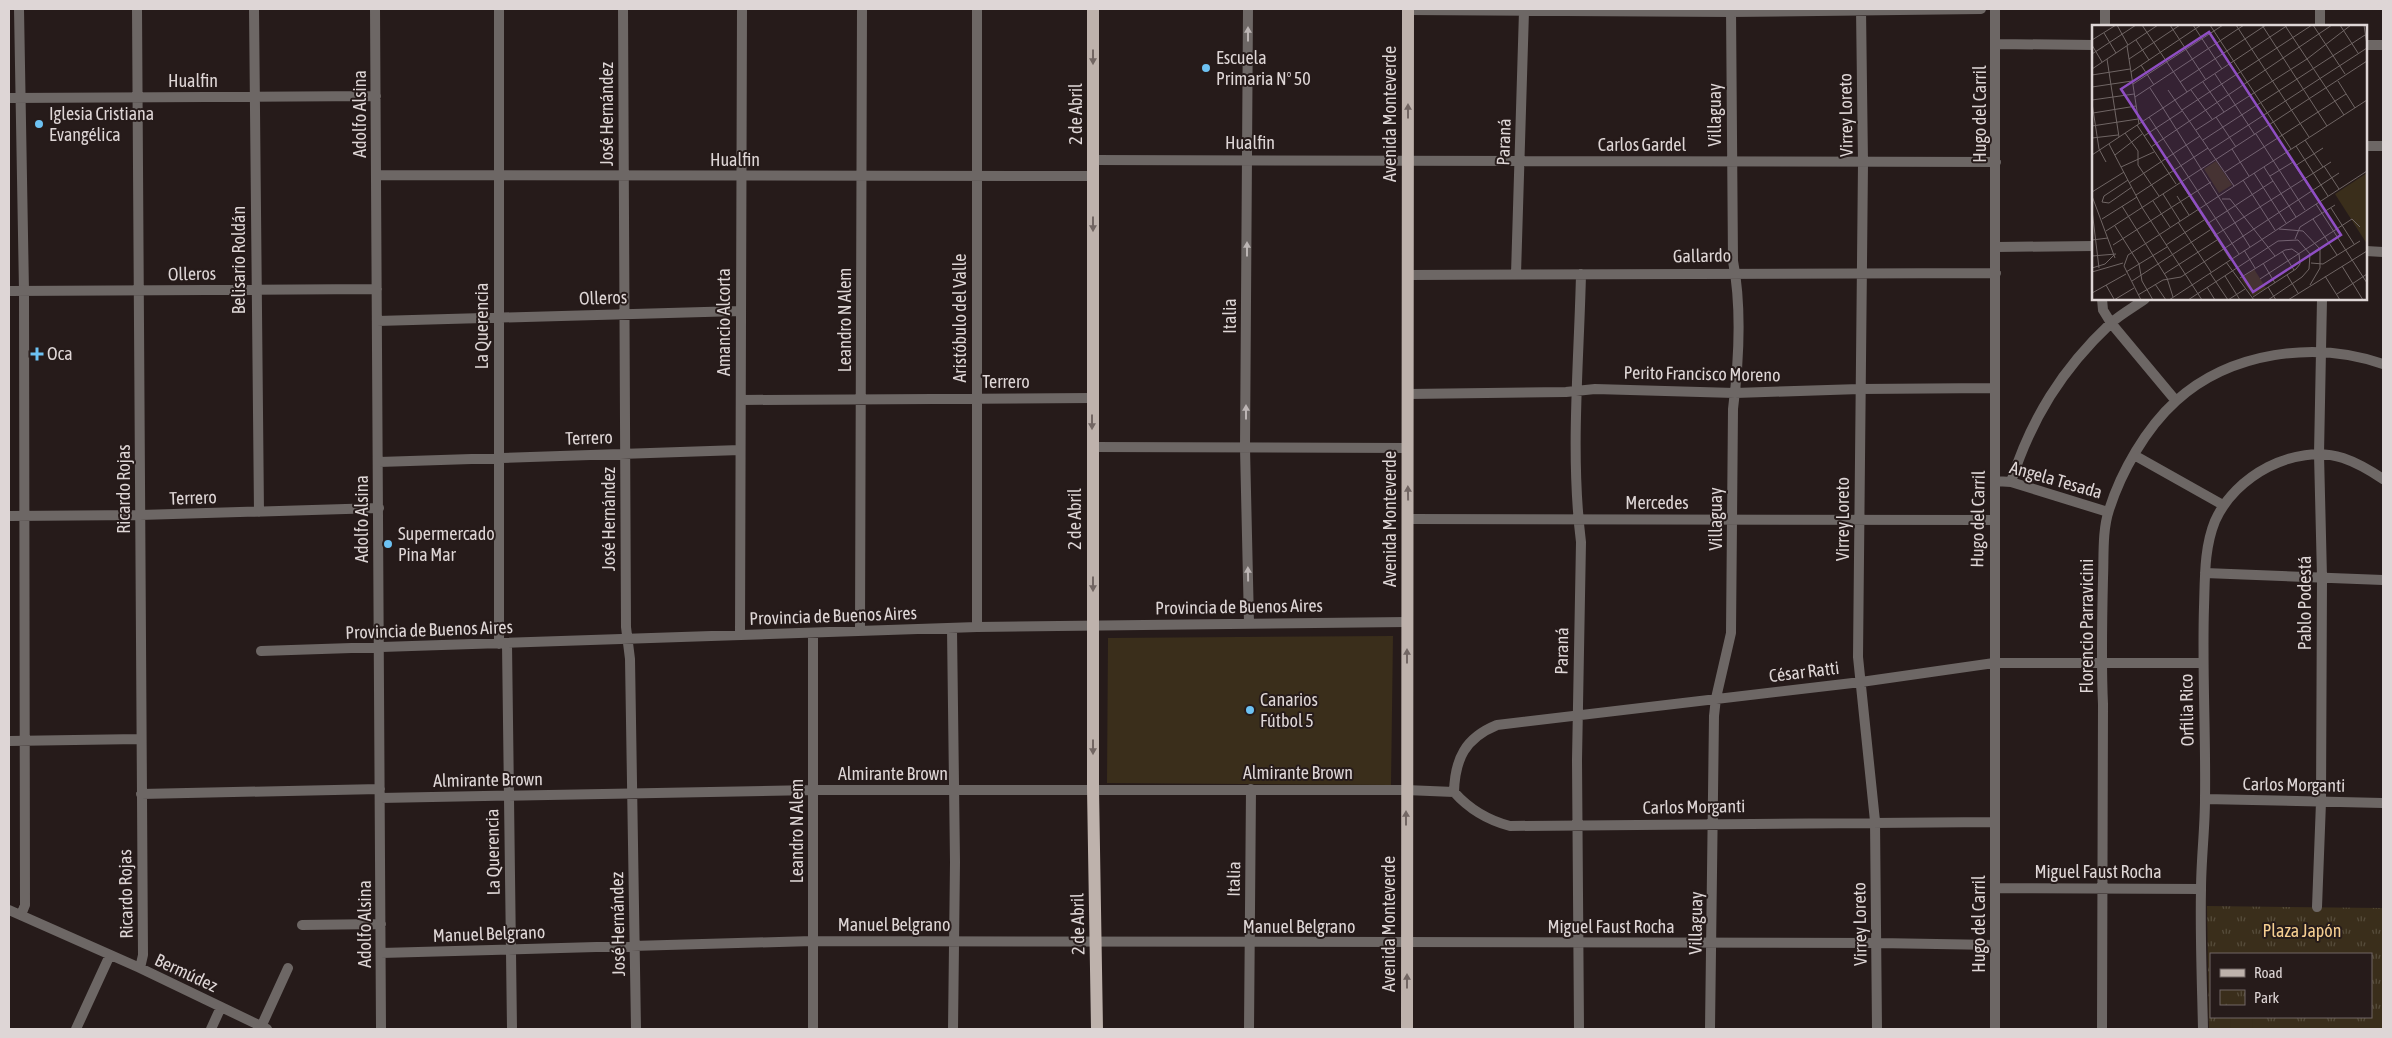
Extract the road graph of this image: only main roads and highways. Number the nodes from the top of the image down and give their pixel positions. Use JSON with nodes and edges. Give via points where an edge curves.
{"nodes":[{"id":1,"x":1093,"y":9,"type":"edge"},
{"id":2,"x":1408,"y":9,"type":"edge"},
{"id":3,"x":1097,"y":1029,"type":"edge"},
{"id":4,"x":1406,"y":1029,"type":"edge"}],
"edges":[{"from":1,"to":3,"type":"main road","name":"2 de Abril","one_way":true,"via":[[1093,789]]},
{"from":4,"to":2,"type":"main road","name":"Avenida Monteverde","one_way":true}]}
